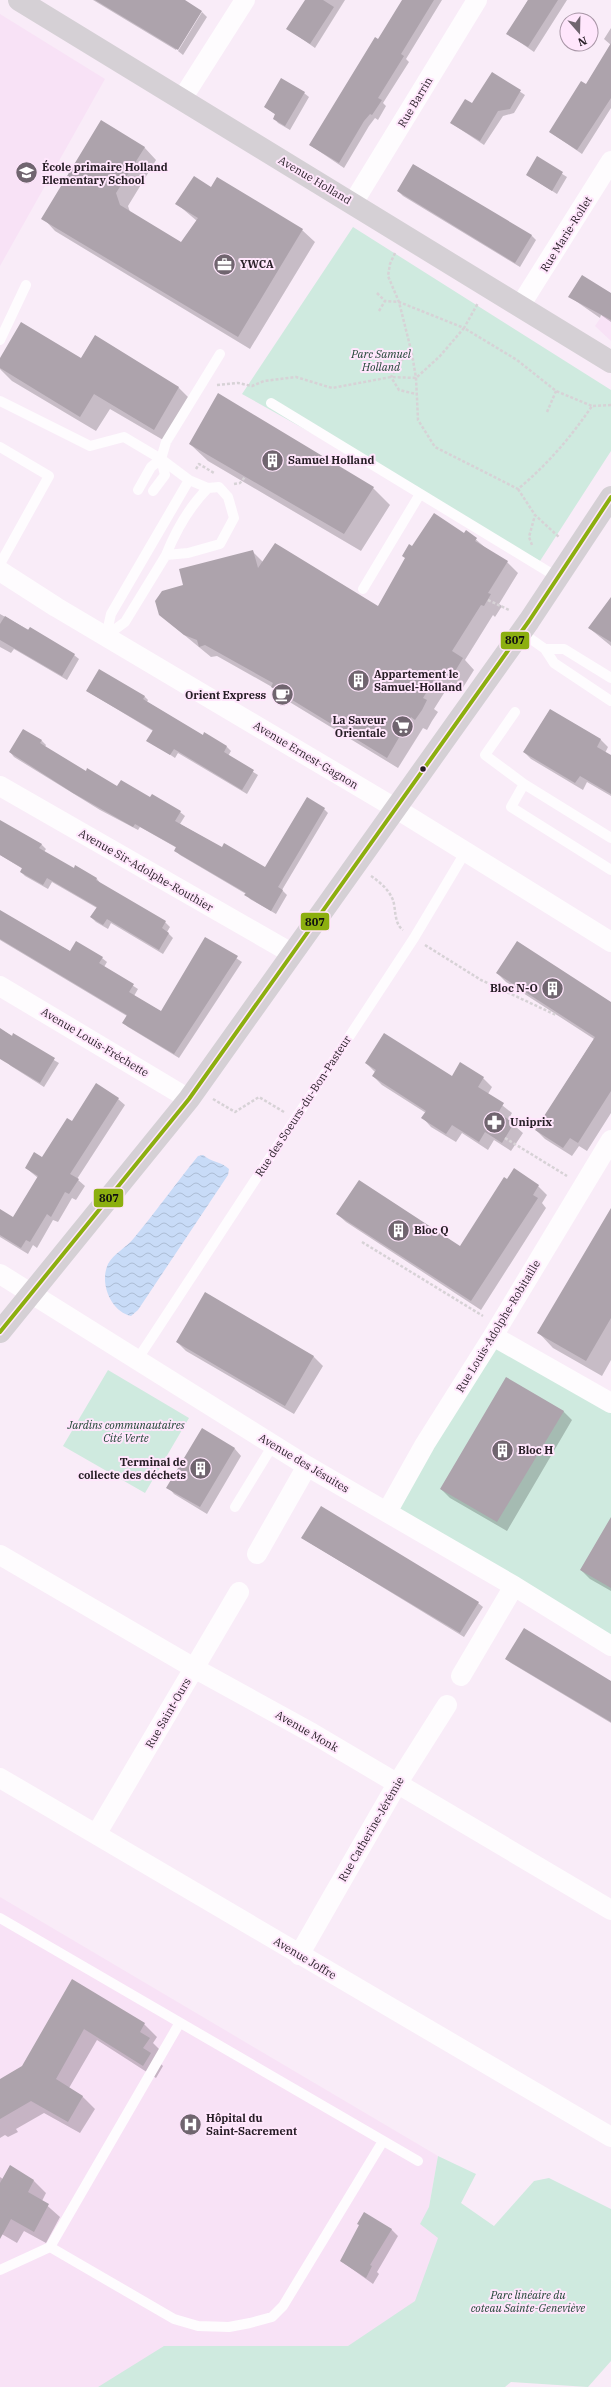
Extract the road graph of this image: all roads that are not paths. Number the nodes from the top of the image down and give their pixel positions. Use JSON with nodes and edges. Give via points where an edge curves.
{"nodes":[{"id":1,"x":20,"y":0,"type":"edge"},
{"id":2,"x":245,"y":0,"type":"edge"},
{"id":3,"x":477,"y":0,"type":"edge"},
{"id":4,"x":182,"y":99,"type":"junction"},
{"id":5,"x":611,"y":161,"type":"edge"},
{"id":6,"x":353,"y":204,"type":"junction"},
{"id":7,"x":26,"y":285,"type":"dead end"},
{"id":8,"x":520,"y":306,"type":"junction"},
{"id":9,"x":0,"y":340,"type":"edge"},
{"id":10,"x":220,"y":354,"type":"dead end"},
{"id":11,"x":611,"y":362,"type":"edge"},
{"id":12,"x":0,"y":400,"type":"edge"},
{"id":13,"x":271,"y":403,"type":"dead end"},
{"id":14,"x":0,"y":447,"type":"edge"},
{"id":15,"x":161,"y":459,"type":"junction"},
{"id":16,"x":189,"y":480,"type":"junction"},
{"id":17,"x":208,"y":488,"type":"junction"},
{"id":18,"x":138,"y":490,"type":"dead end"},
{"id":19,"x":153,"y":491,"type":"dead end"},
{"id":20,"x":420,"y":494,"type":"junction"},
{"id":21,"x":611,"y":498,"type":"edge"},
{"id":22,"x":195,"y":500,"type":"junction"},
{"id":23,"x":166,"y":555,"type":"junction"},
{"id":24,"x":0,"y":564,"type":"edge"},
{"id":25,"x":0,"y":571,"type":"edge"},
{"id":26,"x":548,"y":572,"type":"junction"},
{"id":27,"x":363,"y":589,"type":"dead end"},
{"id":28,"x":521,"y":632,"type":"junction"},
{"id":29,"x":106,"y":636,"type":"junction"},
{"id":30,"x":545,"y":649,"type":"junction"},
{"id":31,"x":611,"y":678,"type":"edge"},
{"id":32,"x":611,"y":701,"type":"edge"},
{"id":33,"x":515,"y":712,"type":"dead end"},
{"id":34,"x":524,"y":784,"type":"junction"},
{"id":35,"x":0,"y":786,"type":"edge"},
{"id":36,"x":395,"y":808,"type":"junction"},
{"id":37,"x":611,"y":838,"type":"edge"},
{"id":38,"x":466,"y":851,"type":"junction"},
{"id":39,"x":611,"y":870,"type":"edge"},
{"id":40,"x":611,"y":942,"type":"edge"},
{"id":41,"x":293,"y":954,"type":"junction"},
{"id":42,"x":0,"y":986,"type":"edge"},
{"id":43,"x":189,"y":1099,"type":"junction"},
{"id":44,"x":611,"y":1140,"type":"edge"},
{"id":45,"x":0,"y":1274,"type":"edge"},
{"id":46,"x":33,"y":1294,"type":"junction"},
{"id":47,"x":496,"y":1331,"type":"junction"},
{"id":48,"x":0,"y":1332,"type":"edge"},
{"id":49,"x":137,"y":1360,"type":"junction"},
{"id":50,"x":611,"y":1403,"type":"edge"},
{"id":51,"x":273,"y":1445,"type":"junction"},
{"id":52,"x":307,"y":1466,"type":"junction"},
{"id":53,"x":235,"y":1507,"type":"dead end"},
{"id":54,"x":387,"y":1512,"type":"junction"},
{"id":55,"x":258,"y":1554,"type":"dead end"},
{"id":56,"x":0,"y":1555,"type":"edge"},
{"id":57,"x":514,"y":1586,"type":"junction"},
{"id":58,"x":239,"y":1592,"type":"dead end"},
{"id":59,"x":611,"y":1646,"type":"edge"},
{"id":60,"x":194,"y":1668,"type":"junction"},
{"id":61,"x":461,"y":1676,"type":"dead end"},
{"id":62,"x":447,"y":1705,"type":"dead end"},
{"id":63,"x":0,"y":1778,"type":"edge"},
{"id":64,"x":397,"y":1784,"type":"junction"},
{"id":65,"x":97,"y":1833,"type":"junction"},
{"id":66,"x":611,"y":1910,"type":"edge"},
{"id":67,"x":0,"y":1918,"type":"edge"},
{"id":68,"x":298,"y":1955,"type":"junction"},
{"id":69,"x":179,"y":2024,"type":"junction"},
{"id":70,"x":611,"y":2137,"type":"edge"},
{"id":71,"x":383,"y":2141,"type":"junction"},
{"id":72,"x":418,"y":2161,"type":"dead end"},
{"id":73,"x":50,"y":2247,"type":"junction"},
{"id":74,"x":0,"y":2270,"type":"edge"}],
"edges":[{"from":1,"to":4,"type":"main road","name":"Avenue Holland"},
{"from":2,"to":4,"type":"street"},
{"from":3,"to":6,"type":"street","name":"Rue Barrin"},
{"from":4,"to":6,"type":"main road","name":"Avenue Holland"},
{"from":5,"to":8,"type":"street","name":"Rue Marie-Rollet"},
{"from":6,"to":8,"type":"main road","name":"Avenue Holland"},
{"from":7,"to":9,"type":"lane"},
{"from":8,"to":11,"type":"main road","name":"Avenue Holland"},
{"from":10,"to":15,"type":"lane","via":[[166,442]]},
{"from":12,"to":15,"type":"lane","via":[[90,446],[124,437]]},
{"from":13,"to":20,"type":"lane"},
{"from":14,"to":24,"type":"lane","via":[[50,476]]},
{"from":15,"to":16,"type":"lane"},
{"from":15,"to":18,"type":"lane","via":[[150,467]]},
{"from":15,"to":19,"type":"lane","via":[[165,475]]},
{"from":16,"to":17,"type":"lane"},
{"from":16,"to":22,"type":"lane"},
{"from":16,"to":29,"type":"lane","via":[[111,614]]},
{"from":17,"to":22,"type":"lane"},
{"from":17,"to":23,"type":"lane","via":[[219,487],[228,497],[234,518],[220,544],[188,554]]},
{"from":20,"to":26,"type":"lane"},
{"from":20,"to":27,"type":"lane"},
{"from":21,"to":26,"type":"main road","via":[[574,552]]},
{"from":22,"to":23,"type":"lane"},
{"from":23,"to":29,"type":"lane","via":[[125,622]]},
{"from":25,"to":29,"type":"street","name":"Avenue Ernest-Gagnon"},
{"from":26,"to":28,"type":"main road"},
{"from":28,"to":30,"type":"lane"},
{"from":28,"to":36,"type":"main road"},
{"from":29,"to":36,"type":"street","name":"Avenue Ernest-Gagnon"},
{"from":30,"to":31,"type":"lane","via":[[564,648]]},
{"from":30,"to":32,"type":"lane","via":[[554,663]]},
{"from":33,"to":34,"type":"lane","via":[[485,755]]},
{"from":34,"to":37,"type":"lane"},
{"from":34,"to":39,"type":"lane","via":[[511,807]]},
{"from":35,"to":41,"type":"street","name":"Avenue Sir-Adolphe-Routhier"},
{"from":36,"to":38,"type":"street","name":"Avenue Ernest-Gagnon"},
{"from":36,"to":41,"type":"main road"},
{"from":38,"to":40,"type":"street","name":"Avenue Ernest-Gagnon"},
{"from":38,"to":49,"type":"lane","name":"Rue des Soeurs-du-Bon-Pasteur","via":[[414,938]]},
{"from":41,"to":43,"type":"main road"},
{"from":42,"to":43,"type":"street","name":"Avenue Louis-Fréchette"},
{"from":43,"to":46,"type":"main road"},
{"from":44,"to":47,"type":"street","name":"Rue Louis-Adolphe-Robitaille"},
{"from":45,"to":46,"type":"street","name":"Avenue des Jésuites"},
{"from":46,"to":48,"type":"main road"},
{"from":46,"to":49,"type":"street","name":"Avenue des Jésuites"},
{"from":47,"to":50,"type":"street"},
{"from":47,"to":54,"type":"street","name":"Rue Louis-Adolphe-Robitaille","via":[[425,1444]]},
{"from":49,"to":51,"type":"street","name":"Avenue des Jésuites"},
{"from":51,"to":52,"type":"street","name":"Avenue des Jésuites"},
{"from":51,"to":53,"type":"lane"},
{"from":52,"to":54,"type":"street","name":"Avenue des Jésuites"},
{"from":52,"to":55,"type":"street"},
{"from":54,"to":57,"type":"street","name":"Avenue des Jésuites"},
{"from":56,"to":60,"type":"street","name":"Avenue Monk"},
{"from":57,"to":59,"type":"street","name":"Avenue des Jésuites"},
{"from":57,"to":61,"type":"street"},
{"from":58,"to":60,"type":"street","name":"Rue Saint-Ours"},
{"from":60,"to":64,"type":"street","name":"Avenue Monk","via":[[312,1733]]},
{"from":60,"to":65,"type":"street","name":"Rue Saint-Ours"},
{"from":62,"to":64,"type":"street","name":"Rue Catherine-Jérémie"},
{"from":63,"to":65,"type":"street","name":"Avenue Joffre"},
{"from":64,"to":66,"type":"street","name":"Avenue Monk"},
{"from":64,"to":68,"type":"street","name":"Rue Catherine-Jérémie"},
{"from":65,"to":68,"type":"street","name":"Avenue Joffre"},
{"from":67,"to":69,"type":"lane"},
{"from":68,"to":70,"type":"street","name":"Avenue Joffre"},
{"from":69,"to":71,"type":"lane"},
{"from":69,"to":73,"type":"lane"},
{"from":71,"to":72,"type":"lane"},
{"from":71,"to":73,"type":"lane","via":[[283,2306],[272,2316],[250,2324],[229,2327],[198,2326],[174,2319]]},
{"from":73,"to":74,"type":"lane"}]}
